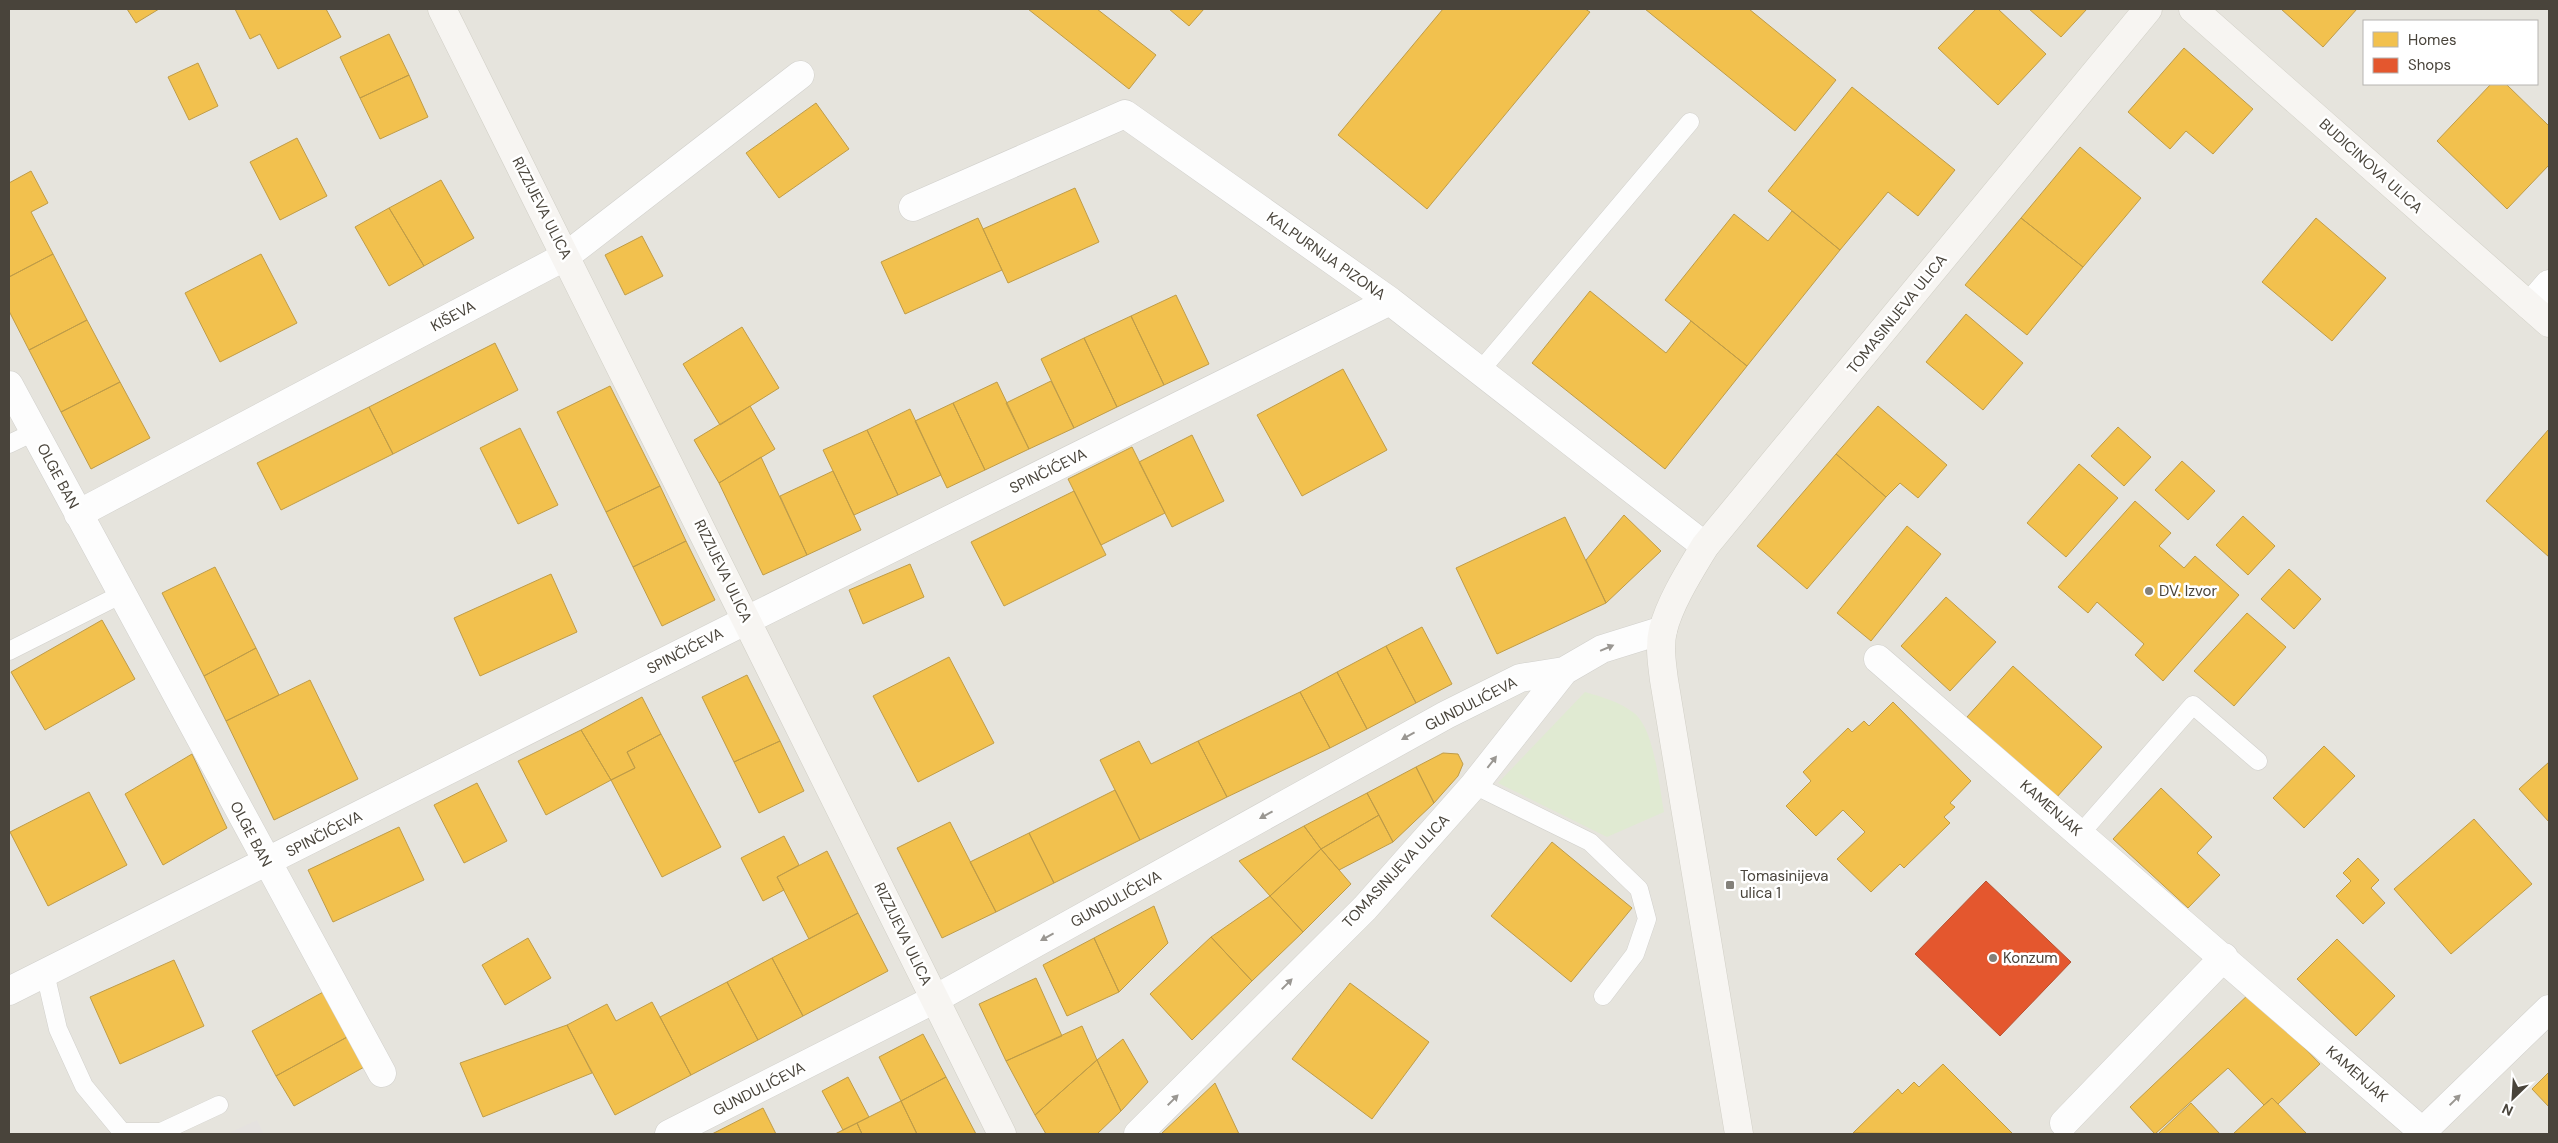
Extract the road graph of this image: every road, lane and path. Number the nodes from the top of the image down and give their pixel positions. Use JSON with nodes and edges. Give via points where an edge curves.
{"nodes":[{"id":1,"x":442,"y":9,"type":"edge"},
{"id":2,"x":2148,"y":9,"type":"edge"},
{"id":3,"x":2193,"y":9,"type":"edge"},
{"id":4,"x":800,"y":75,"type":"dead end"},
{"id":5,"x":1690,"y":122,"type":"dead end"},
{"id":6,"x":913,"y":207,"type":"dead end"},
{"id":7,"x":566,"y":256,"type":"junction"},
{"id":8,"x":2549,"y":284,"type":"edge"},
{"id":9,"x":1390,"y":301,"type":"junction"},
{"id":10,"x":2540,"y":314,"type":"edge"},
{"id":11,"x":1480,"y":371,"type":"junction"},
{"id":12,"x":9,"y":385,"type":"edge"},
{"id":13,"x":34,"y":432,"type":"junction"},
{"id":14,"x":9,"y":444,"type":"edge"},
{"id":15,"x":78,"y":514,"type":"junction"},
{"id":16,"x":1705,"y":546,"type":"junction"},
{"id":17,"x":122,"y":594,"type":"junction"},
{"id":18,"x":747,"y":620,"type":"junction"},
{"id":19,"x":1663,"y":630,"type":"junction"},
{"id":20,"x":9,"y":651,"type":"edge"},
{"id":21,"x":1878,"y":659,"type":"dead end"},
{"id":22,"x":1564,"y":671,"type":"junction"},
{"id":23,"x":2258,"y":761,"type":"dead end"},
{"id":24,"x":1474,"y":785,"type":"junction"},
{"id":25,"x":2080,"y":833,"type":"junction"},
{"id":26,"x":267,"y":863,"type":"junction"},
{"id":27,"x":2224,"y":957,"type":"junction"},
{"id":28,"x":45,"y":973,"type":"junction"},
{"id":29,"x":9,"y":991,"type":"edge"},
{"id":30,"x":1603,"y":996,"type":"dead end"},
{"id":31,"x":935,"y":999,"type":"junction"},
{"id":32,"x":2549,"y":1008,"type":"edge"},
{"id":33,"x":382,"y":1073,"type":"dead end"},
{"id":34,"x":219,"y":1105,"type":"dead end"},
{"id":35,"x":2064,"y":1123,"type":"dead end"},
{"id":36,"x":2422,"y":1133,"type":"edge"},
{"id":37,"x":670,"y":1134,"type":"edge"},
{"id":38,"x":1002,"y":1134,"type":"edge"},
{"id":39,"x":1138,"y":1134,"type":"edge"},
{"id":40,"x":1740,"y":1134,"type":"edge"}],
"edges":[{"from":1,"to":7,"type":"street","name":"RIZZIJEVA ULICA"},
{"from":2,"to":16,"type":"street","name":"TOMASINIJEVA ULICA"},
{"from":3,"to":10,"type":"street","name":"BUDICINOVA ULICA"},
{"from":4,"to":7,"type":"street","name":"KIŠEVA"},
{"from":5,"to":11,"type":"lane"},
{"from":6,"to":9,"type":"street","name":"KALPURNIJA PIZONA","via":[[1125,114]]},
{"from":7,"to":15,"type":"street","name":"KIŠEVA"},
{"from":7,"to":18,"type":"street","name":"RIZZIJEVA ULICA"},
{"from":8,"to":10,"type":"street"},
{"from":9,"to":11,"type":"street","name":"KALPURNIJA PIZONA"},
{"from":9,"to":18,"type":"street","name":"SPINČIĆEVA"},
{"from":11,"to":16,"type":"street","name":"KALPURNIJA PIZONA"},
{"from":12,"to":13,"type":"street","name":"OLGE BAN"},
{"from":13,"to":14,"type":"lane"},
{"from":13,"to":15,"type":"street","name":"OLGE BAN"},
{"from":15,"to":17,"type":"street","name":"OLGE BAN"},
{"from":16,"to":19,"type":"street","name":"TOMASINIJEVA ULICA","via":[[1684,582]]},
{"from":17,"to":20,"type":"lane"},
{"from":17,"to":26,"type":"street","name":"OLGE BAN"},
{"from":18,"to":26,"type":"street","name":"SPINČIĆEVA"},
{"from":18,"to":31,"type":"street","name":"RIZZIJEVA ULICA"},
{"from":22,"to":19,"type":"street","name":"TOMASINIJEVA ULICA","one_way":true,"via":[[1602,649]]},
{"from":19,"to":40,"type":"street","name":"TOMASINIJEVA ULICA","via":[[1664,680]]},
{"from":21,"to":25,"type":"street","name":"KAMENJAK"},
{"from":24,"to":22,"type":"street","name":"TOMASINIJEVA ULICA","one_way":true},
{"from":22,"to":31,"type":"street","name":"GUNDULIĆEVA","one_way":true,"via":[[1520,678],[1446,715]]},
{"from":23,"to":25,"type":"lane","via":[[2194,705]]},
{"from":24,"to":30,"type":"lane","via":[[1590,842],[1640,889],[1646,919],[1635,954]]},
{"from":39,"to":24,"type":"street","name":"TOMASINIJEVA ULICA","one_way":true,"via":[[1365,908]]},
{"from":25,"to":27,"type":"street","name":"KAMENJAK"},
{"from":26,"to":28,"type":"street","name":"SPINČIĆEVA"},
{"from":26,"to":33,"type":"street","name":"OLGE BAN"},
{"from":27,"to":35,"type":"street"},
{"from":27,"to":36,"type":"street","name":"KAMENJAK"},
{"from":28,"to":29,"type":"street","name":"SPINČIĆEVA"},
{"from":28,"to":34,"type":"lane","via":[[58,1029],[84,1086],[122,1132],[161,1132]]},
{"from":31,"to":37,"type":"street","name":"GUNDULIĆEVA"},
{"from":31,"to":38,"type":"street","name":"RIZZIJEVA ULICA"},
{"from":36,"to":32,"type":"street","one_way":true}]}
